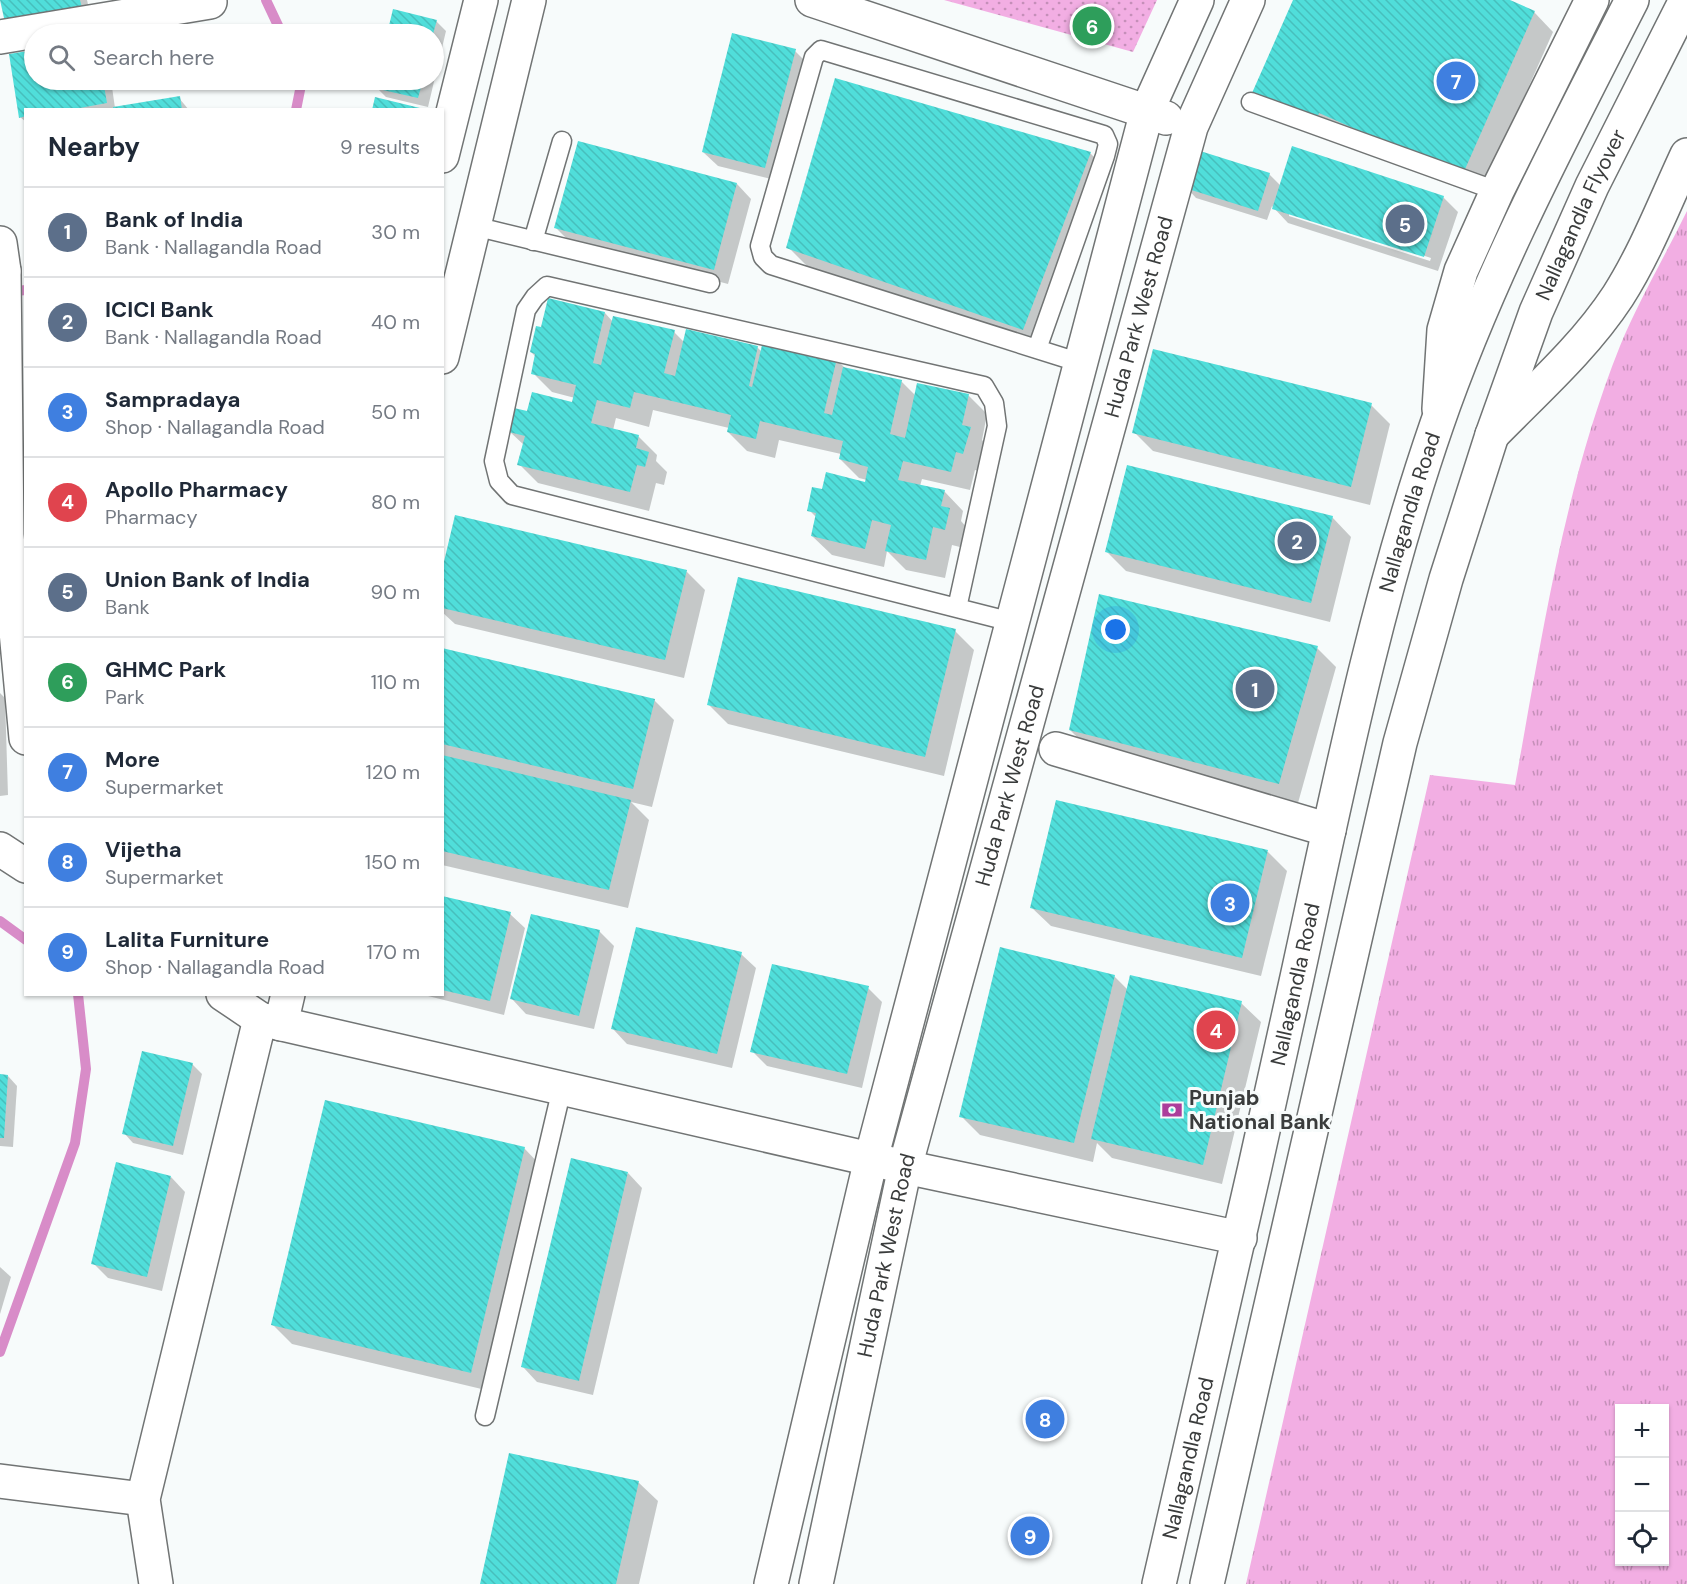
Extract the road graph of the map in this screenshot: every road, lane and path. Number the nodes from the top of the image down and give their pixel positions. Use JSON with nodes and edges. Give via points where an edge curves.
{"nodes":[{"id":1,"x":481,"y":0,"type":"edge"},
{"id":2,"x":529,"y":0,"type":"edge"},
{"id":3,"x":812,"y":0,"type":"edge"},
{"id":4,"x":1197,"y":0,"type":"edge"},
{"id":5,"x":1248,"y":0,"type":"edge"},
{"id":6,"x":1592,"y":0,"type":"edge"},
{"id":7,"x":1632,"y":0,"type":"edge"},
{"id":8,"x":1686,"y":0,"type":"edge"},
{"id":9,"x":210,"y":2,"type":"dead end"},
{"id":10,"x":78,"y":24,"type":"edge"},
{"id":11,"x":24,"y":33,"type":"edge"},
{"id":12,"x":0,"y":37,"type":"edge"},
{"id":13,"x":1251,"y":102,"type":"dead end"},
{"id":14,"x":1147,"y":111,"type":"junction"},
{"id":15,"x":1191,"y":127,"type":"junction"},
{"id":16,"x":562,"y":141,"type":"dead end"},
{"id":17,"x":444,"y":148,"type":"edge"},
{"id":18,"x":1687,"y":155,"type":"edge"},
{"id":19,"x":1497,"y":191,"type":"junction"},
{"id":20,"x":474,"y":226,"type":"junction"},
{"id":21,"x":533,"y":241,"type":"junction"},
{"id":22,"x":2,"y":265,"type":"edge"},
{"id":23,"x":710,"y":283,"type":"dead end"},
{"id":24,"x":444,"y":349,"type":"edge"},
{"id":25,"x":1037,"y":349,"type":"junction"},
{"id":26,"x":1081,"y":363,"type":"junction"},
{"id":27,"x":1438,"y":422,"type":"junction"},
{"id":28,"x":1492,"y":435,"type":"junction"},
{"id":29,"x":957,"y":608,"type":"junction"},
{"id":30,"x":1012,"y":622,"type":"junction"},
{"id":31,"x":24,"y":717,"type":"edge"},
{"id":32,"x":1056,"y":749,"type":"dead end"},
{"id":33,"x":1329,"y":830,"type":"junction"},
{"id":34,"x":0,"y":849,"type":"edge"},
{"id":35,"x":24,"y":865,"type":"edge"},
{"id":36,"x":254,"y":1005,"type":"edge"},
{"id":37,"x":562,"y":1088,"type":"junction"},
{"id":38,"x":871,"y":1159,"type":"junction"},
{"id":39,"x":905,"y":1167,"type":"junction"},
{"id":40,"x":1240,"y":1238,"type":"junction"},
{"id":41,"x":484,"y":1416,"type":"dead end"},
{"id":42,"x":0,"y":1481,"type":"edge"},
{"id":43,"x":143,"y":1498,"type":"junction"},
{"id":44,"x":156,"y":1584,"type":"edge"},
{"id":45,"x":771,"y":1584,"type":"edge"},
{"id":46,"x":816,"y":1584,"type":"edge"},
{"id":47,"x":1160,"y":1584,"type":"edge"},
{"id":48,"x":1207,"y":1584,"type":"edge"}],
"edges":[{"from":1,"to":17,"type":"street"},
{"from":2,"to":20,"type":"street"},
{"from":3,"to":14,"type":"street"},
{"from":4,"to":14,"type":"street","name":"Huda Park West Road"},
{"from":5,"to":15,"type":"street","name":"Huda Park West Road"},
{"from":6,"to":19,"type":"street"},
{"from":7,"to":27,"type":"street","via":[[1490,287]]},
{"from":8,"to":28,"type":"street","name":"Nallagandla Flyover","via":[[1592,186],[1536,312]]},
{"from":9,"to":10,"type":"street"},
{"from":11,"to":12,"type":"street"},
{"from":13,"to":19,"type":"lane"},
{"from":14,"to":15,"type":"street"},
{"from":14,"to":26,"type":"street","name":"Huda Park West Road"},
{"from":15,"to":39,"type":"street","name":"Huda Park West Road"},
{"from":16,"to":21,"type":"lane"},
{"from":18,"to":28,"type":"street","via":[[1618,295],[1585,340]]},
{"from":19,"to":27,"type":"street","via":[[1450,303],[1444,330]]},
{"from":20,"to":21,"type":"lane"},
{"from":20,"to":24,"type":"street"},
{"from":21,"to":23,"type":"lane"},
{"from":22,"to":31,"type":"street","via":[[7,535]]},
{"from":25,"to":25,"type":"lane","via":[[771,265],[763,257],[760,246],[814,57],[821,50],[1104,135],[1108,144],[1105,156]]},
{"from":25,"to":26,"type":"lane"},
{"from":26,"to":30,"type":"street","name":"Huda Park West Road"},
{"from":27,"to":33,"type":"street","name":"Nallagandla Road","via":[[1394,558]]},
{"from":28,"to":48,"type":"street","via":[[1400,743]]},
{"from":29,"to":29,"type":"lane","via":[[512,495],[498,481],[494,461],[526,310],[535,297],[548,286],[984,386],[994,403],[997,426]]},
{"from":29,"to":30,"type":"lane"},
{"from":30,"to":38,"type":"street","name":"Huda Park West Road"},
{"from":32,"to":33,"type":"street"},
{"from":33,"to":40,"type":"street","name":"Nallagandla Road"},
{"from":34,"to":35,"type":"street"},
{"from":36,"to":37,"type":"street"},
{"from":36,"to":43,"type":"street"},
{"from":37,"to":38,"type":"street"},
{"from":37,"to":41,"type":"lane"},
{"from":38,"to":39,"type":"street"},
{"from":38,"to":45,"type":"street","name":"Huda Park West Road"},
{"from":39,"to":40,"type":"street"},
{"from":39,"to":46,"type":"street","name":"Huda Park West Road"},
{"from":40,"to":47,"type":"street","name":"Nallagandla Road"},
{"from":42,"to":43,"type":"street"},
{"from":43,"to":44,"type":"street"}]}
